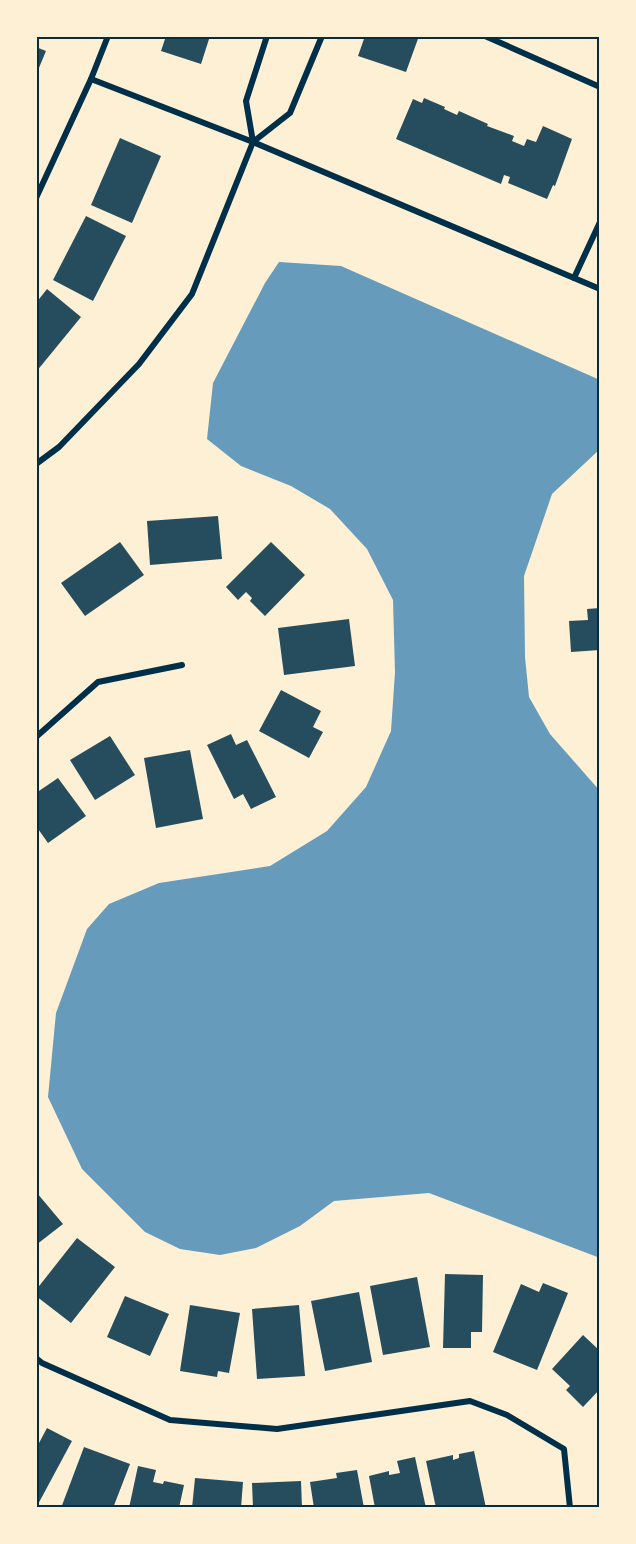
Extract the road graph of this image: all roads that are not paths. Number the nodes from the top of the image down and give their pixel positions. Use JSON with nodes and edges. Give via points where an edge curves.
{"nodes":[{"id":1,"x":108,"y":36,"type":"edge"},
{"id":2,"x":267,"y":36,"type":"edge"},
{"id":3,"x":322,"y":36,"type":"edge"},
{"id":4,"x":485,"y":36,"type":"edge"},
{"id":5,"x":91,"y":79,"type":"junction"},
{"id":6,"x":600,"y":87,"type":"edge"},
{"id":7,"x":253,"y":142,"type":"junction"},
{"id":8,"x":36,"y":179,"type":"edge"},
{"id":9,"x":45,"y":183,"type":"junction"},
{"id":10,"x":36,"y":198,"type":"edge"},
{"id":11,"x":600,"y":222,"type":"edge"},
{"id":12,"x":574,"y":278,"type":"junction"},
{"id":13,"x":600,"y":289,"type":"edge"},
{"id":14,"x":36,"y":464,"type":"edge"},
{"id":15,"x":182,"y":665,"type":"dead end"},
{"id":16,"x":36,"y":737,"type":"edge"},
{"id":17,"x":36,"y":1358,"type":"edge"},
{"id":18,"x":570,"y":1508,"type":"edge"}],
"edges":[{"from":1,"to":5,"type":"street"},
{"from":2,"to":7,"type":"street","via":[[246,101]]},
{"from":3,"to":7,"type":"street","via":[[290,113]]},
{"from":4,"to":6,"type":"street"},
{"from":5,"to":7,"type":"street"},
{"from":5,"to":9,"type":"street"},
{"from":7,"to":12,"type":"street"},
{"from":7,"to":14,"type":"street","via":[[192,294],[139,364],[59,447]]},
{"from":8,"to":9,"type":"street"},
{"from":9,"to":10,"type":"street"},
{"from":11,"to":12,"type":"street"},
{"from":12,"to":13,"type":"street"},
{"from":15,"to":16,"type":"street","via":[[98,682]]},
{"from":17,"to":18,"type":"street","via":[[170,1420],[277,1429],[470,1401],[507,1415],[564,1449]]}]}
